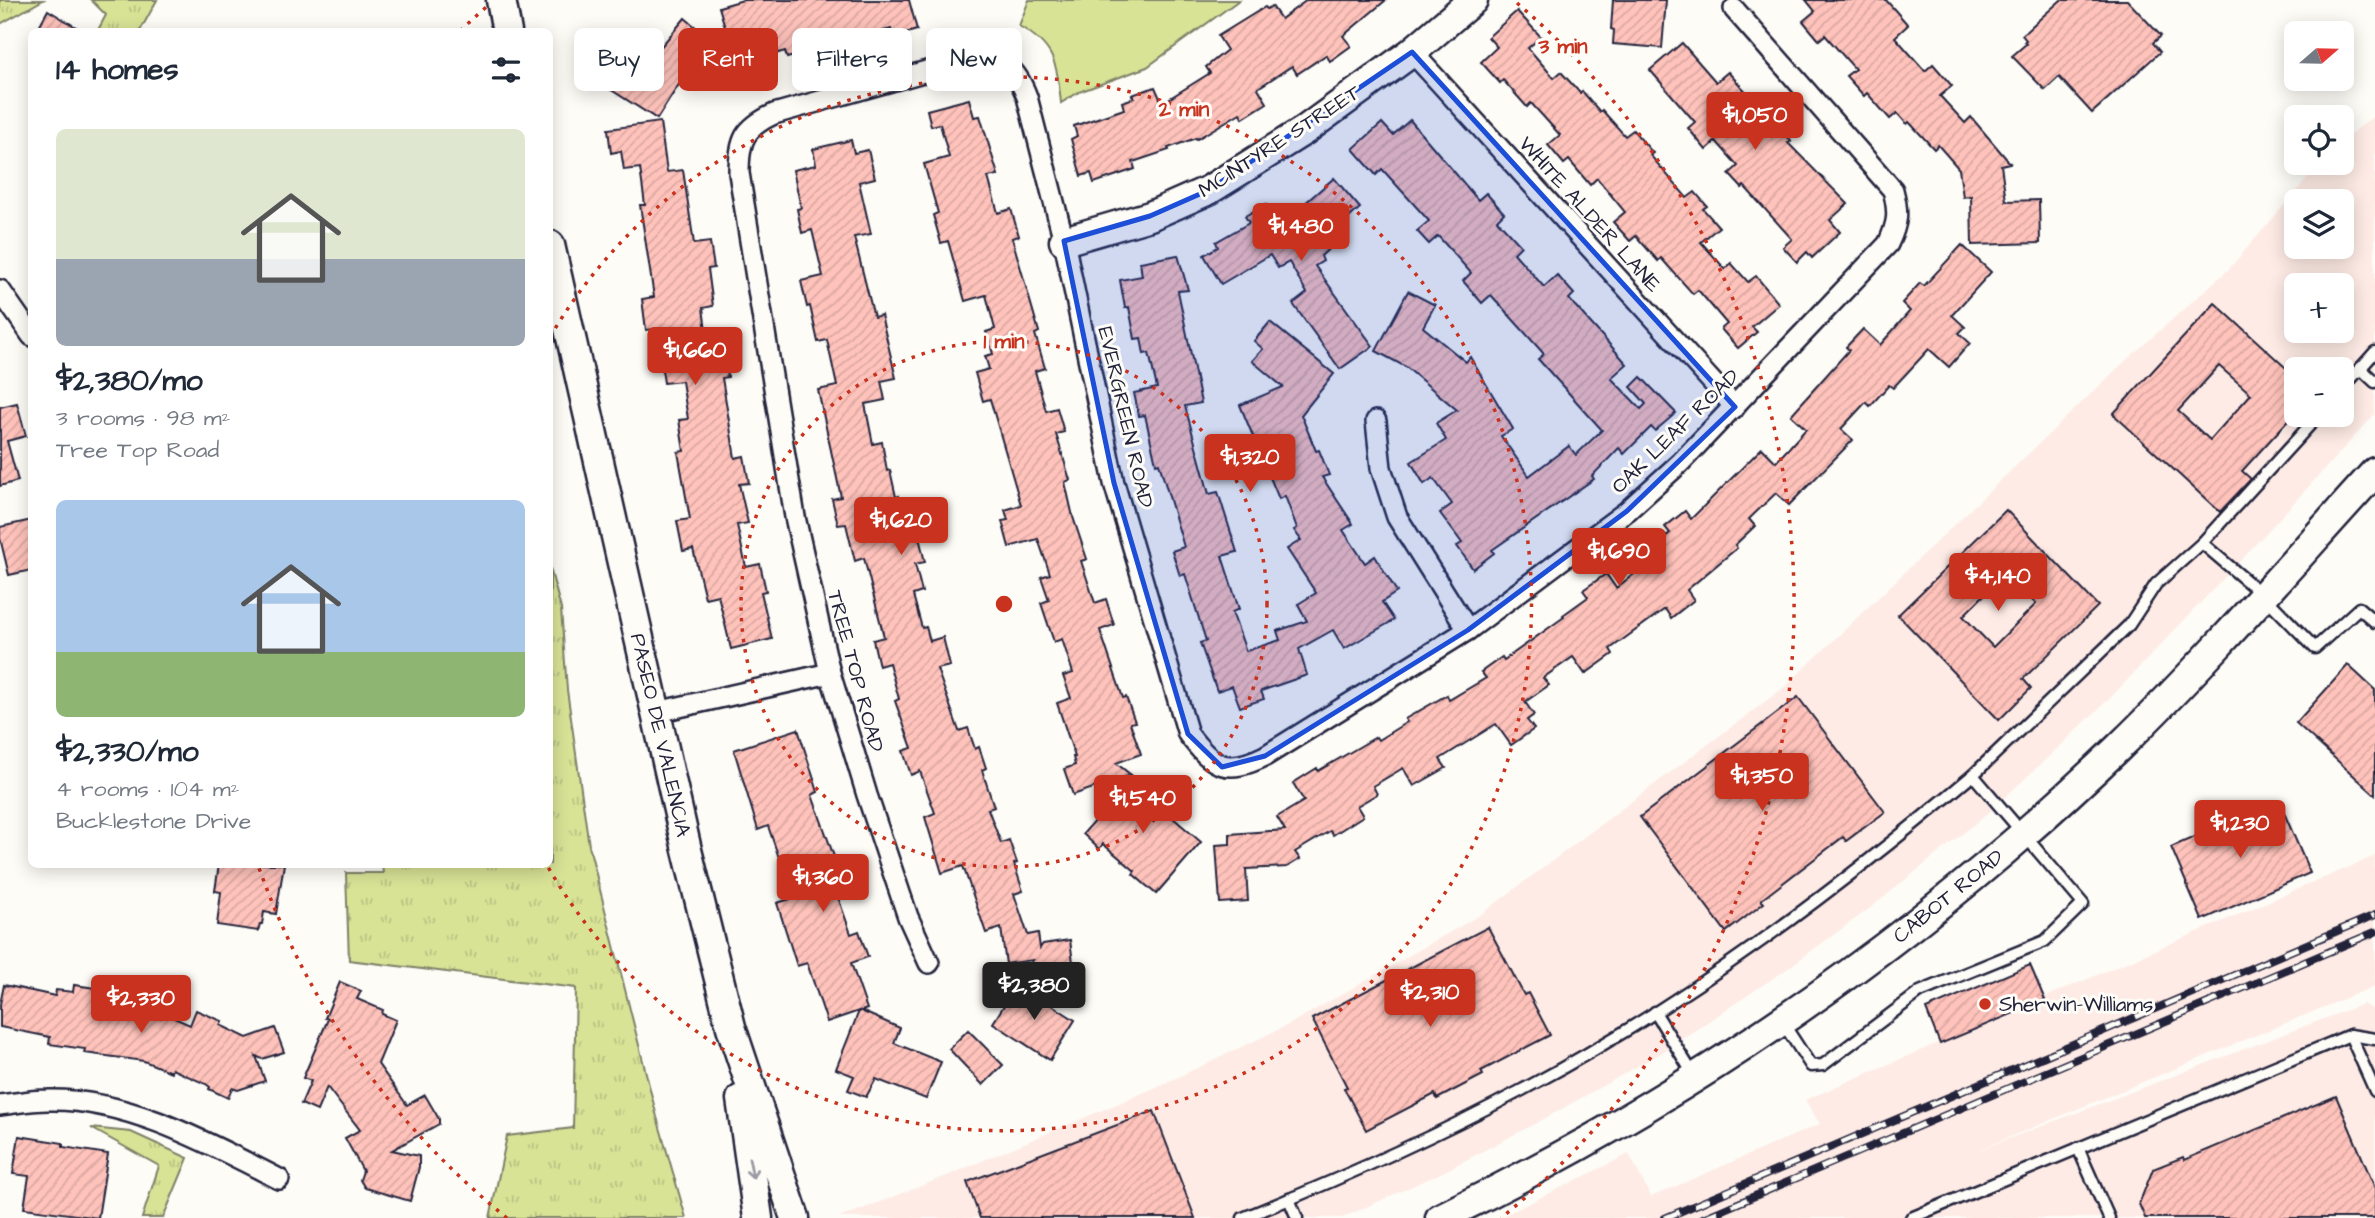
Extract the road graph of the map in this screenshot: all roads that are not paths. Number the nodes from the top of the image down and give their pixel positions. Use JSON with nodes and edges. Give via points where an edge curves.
{"nodes":[{"id":1,"x":501,"y":0,"type":"edge"},
{"id":2,"x":1473,"y":0,"type":"edge"},
{"id":3,"x":1734,"y":9,"type":"dead end"},
{"id":4,"x":506,"y":28,"type":"edge"},
{"id":5,"x":1412,"y":52,"type":"junction"},
{"id":6,"x":746,"y":133,"type":"joint"},
{"id":7,"x":1064,"y":241,"type":"junction"},
{"id":8,"x":553,"y":258,"type":"edge"},
{"id":9,"x":0,"y":290,"type":"edge"},
{"id":10,"x":28,"y":330,"type":"edge"},
{"id":11,"x":2375,"y":352,"type":"edge"},
{"id":12,"x":2360,"y":368,"type":"junction"},
{"id":13,"x":2354,"y":375,"type":"edge"},
{"id":14,"x":2375,"y":382,"type":"edge"},
{"id":15,"x":1735,"y":407,"type":"junction"},
{"id":16,"x":1376,"y":421,"type":"dead end"},
{"id":17,"x":2308,"y":427,"type":"edge"},
{"id":18,"x":2375,"y":472,"type":"edge"},
{"id":19,"x":2202,"y":543,"type":"junction"},
{"id":20,"x":2263,"y":595,"type":"junction"},
{"id":21,"x":2375,"y":622,"type":"edge"},
{"id":22,"x":1468,"y":630,"type":"junction"},
{"id":23,"x":830,"y":673,"type":"junction"},
{"id":24,"x":657,"y":712,"type":"junction"},
{"id":25,"x":1223,"y":767,"type":"joint"},
{"id":26,"x":1973,"y":775,"type":"junction"},
{"id":27,"x":2025,"y":834,"type":"junction"},
{"id":28,"x":929,"y":963,"type":"dead end"},
{"id":29,"x":1655,"y":1012,"type":"junction"},
{"id":30,"x":1783,"y":1022,"type":"junction"},
{"id":31,"x":731,"y":1027,"type":"junction"},
{"id":32,"x":2350,"y":1035,"type":"junction"},
{"id":33,"x":2375,"y":1039,"type":"edge"},
{"id":34,"x":1696,"y":1078,"type":"junction"},
{"id":35,"x":2375,"y":1091,"type":"edge"},
{"id":36,"x":0,"y":1105,"type":"edge"},
{"id":37,"x":2078,"y":1148,"type":"junction"},
{"id":38,"x":279,"y":1179,"type":"dead end"},
{"id":39,"x":1289,"y":1199,"type":"junction"},
{"id":40,"x":758,"y":1218,"type":"edge"},
{"id":41,"x":795,"y":1218,"type":"edge"},
{"id":42,"x":1243,"y":1218,"type":"edge"},
{"id":43,"x":1297,"y":1218,"type":"edge"},
{"id":44,"x":1440,"y":1218,"type":"edge"},
{"id":45,"x":1911,"y":1218,"type":"edge"},
{"id":46,"x":2109,"y":1218,"type":"edge"}],
"edges":[{"from":1,"to":4,"type":"main road"},
{"from":2,"to":5,"type":"main road","name":"MCINTYRE STREET"},
{"from":3,"to":15,"type":"street","name":"OAK LEAF ROAD","via":[[1882,175],[1898,209],[1888,244]]},
{"from":5,"to":7,"type":"main road","name":"MCINTYRE STREET","via":[[1305,130],[1209,190],[1150,216]]},
{"from":5,"to":15,"type":"street","name":"WHITE ALDER LANE"},
{"from":6,"to":7,"type":"street","name":"EVERGREEN ROAD","via":[[774,114],[974,58],[991,59],[1007,65],[1020,78]]},
{"from":6,"to":23,"type":"street","name":"TREE TOP ROAD","via":[[739,152],[739,173],[795,517]]},
{"from":7,"to":25,"type":"street","name":"EVERGREEN ROAD","via":[[1114,483],[1188,734],[1204,755]]},
{"from":8,"to":24,"type":"main road","name":"PASEO DE VALENCIA"},
{"from":9,"to":10,"type":"street"},
{"from":11,"to":12,"type":"lane"},
{"from":12,"to":13,"type":"lane"},
{"from":12,"to":14,"type":"lane"},
{"from":15,"to":22,"type":"street","name":"OAK LEAF ROAD","via":[[1627,511]]},
{"from":16,"to":22,"type":"street","via":[[1381,468],[1397,517]]},
{"from":17,"to":19,"type":"lane"},
{"from":18,"to":20,"type":"main road","name":"CABOT ROAD"},
{"from":19,"to":20,"type":"lane"},
{"from":19,"to":26,"type":"lane","via":[[2156,584],[2129,625]]},
{"from":20,"to":21,"type":"lane","via":[[2315,648],[2359,608]]},
{"from":20,"to":27,"type":"main road","name":"CABOT ROAD","via":[[2129,737]]},
{"from":22,"to":25,"type":"street","name":"OAK LEAF ROAD","via":[[1265,756],[1246,765]]},
{"from":23,"to":24,"type":"street"},
{"from":23,"to":28,"type":"street","name":"TREE TOP ROAD","via":[[908,916]]},
{"from":24,"to":31,"type":"main road","name":"PASEO DE VALENCIA"},
{"from":26,"to":27,"type":"lane"},
{"from":26,"to":29,"type":"lane","via":[[1884,850],[1769,936]]},
{"from":27,"to":30,"type":"main road","name":"CABOT ROAD","via":[[1947,900]]},
{"from":27,"to":30,"type":"lane","via":[[2083,904],[2045,941],[1920,992],[1823,1065],[1811,1066]]},
{"from":29,"to":34,"type":"lane"},
{"from":29,"to":39,"type":"lane","via":[[1523,1090]]},
{"from":30,"to":34,"type":"main road","name":"CABOT ROAD"},
{"from":31,"to":40,"type":"main road","one_way":true},
{"from":31,"to":41,"type":"main road","name":"PASEO DE VALENCIA"},
{"from":32,"to":33,"type":"lane"},
{"from":32,"to":35,"type":"lane"},
{"from":32,"to":37,"type":"lane"},
{"from":34,"to":44,"type":"main road","name":"CABOT ROAD","via":[[1609,1130]]},
{"from":36,"to":38,"type":"street","via":[[48,1100],[95,1104],[143,1117]]},
{"from":37,"to":45,"type":"lane"},
{"from":37,"to":46,"type":"lane"},
{"from":39,"to":42,"type":"lane"},
{"from":39,"to":43,"type":"lane"}]}
